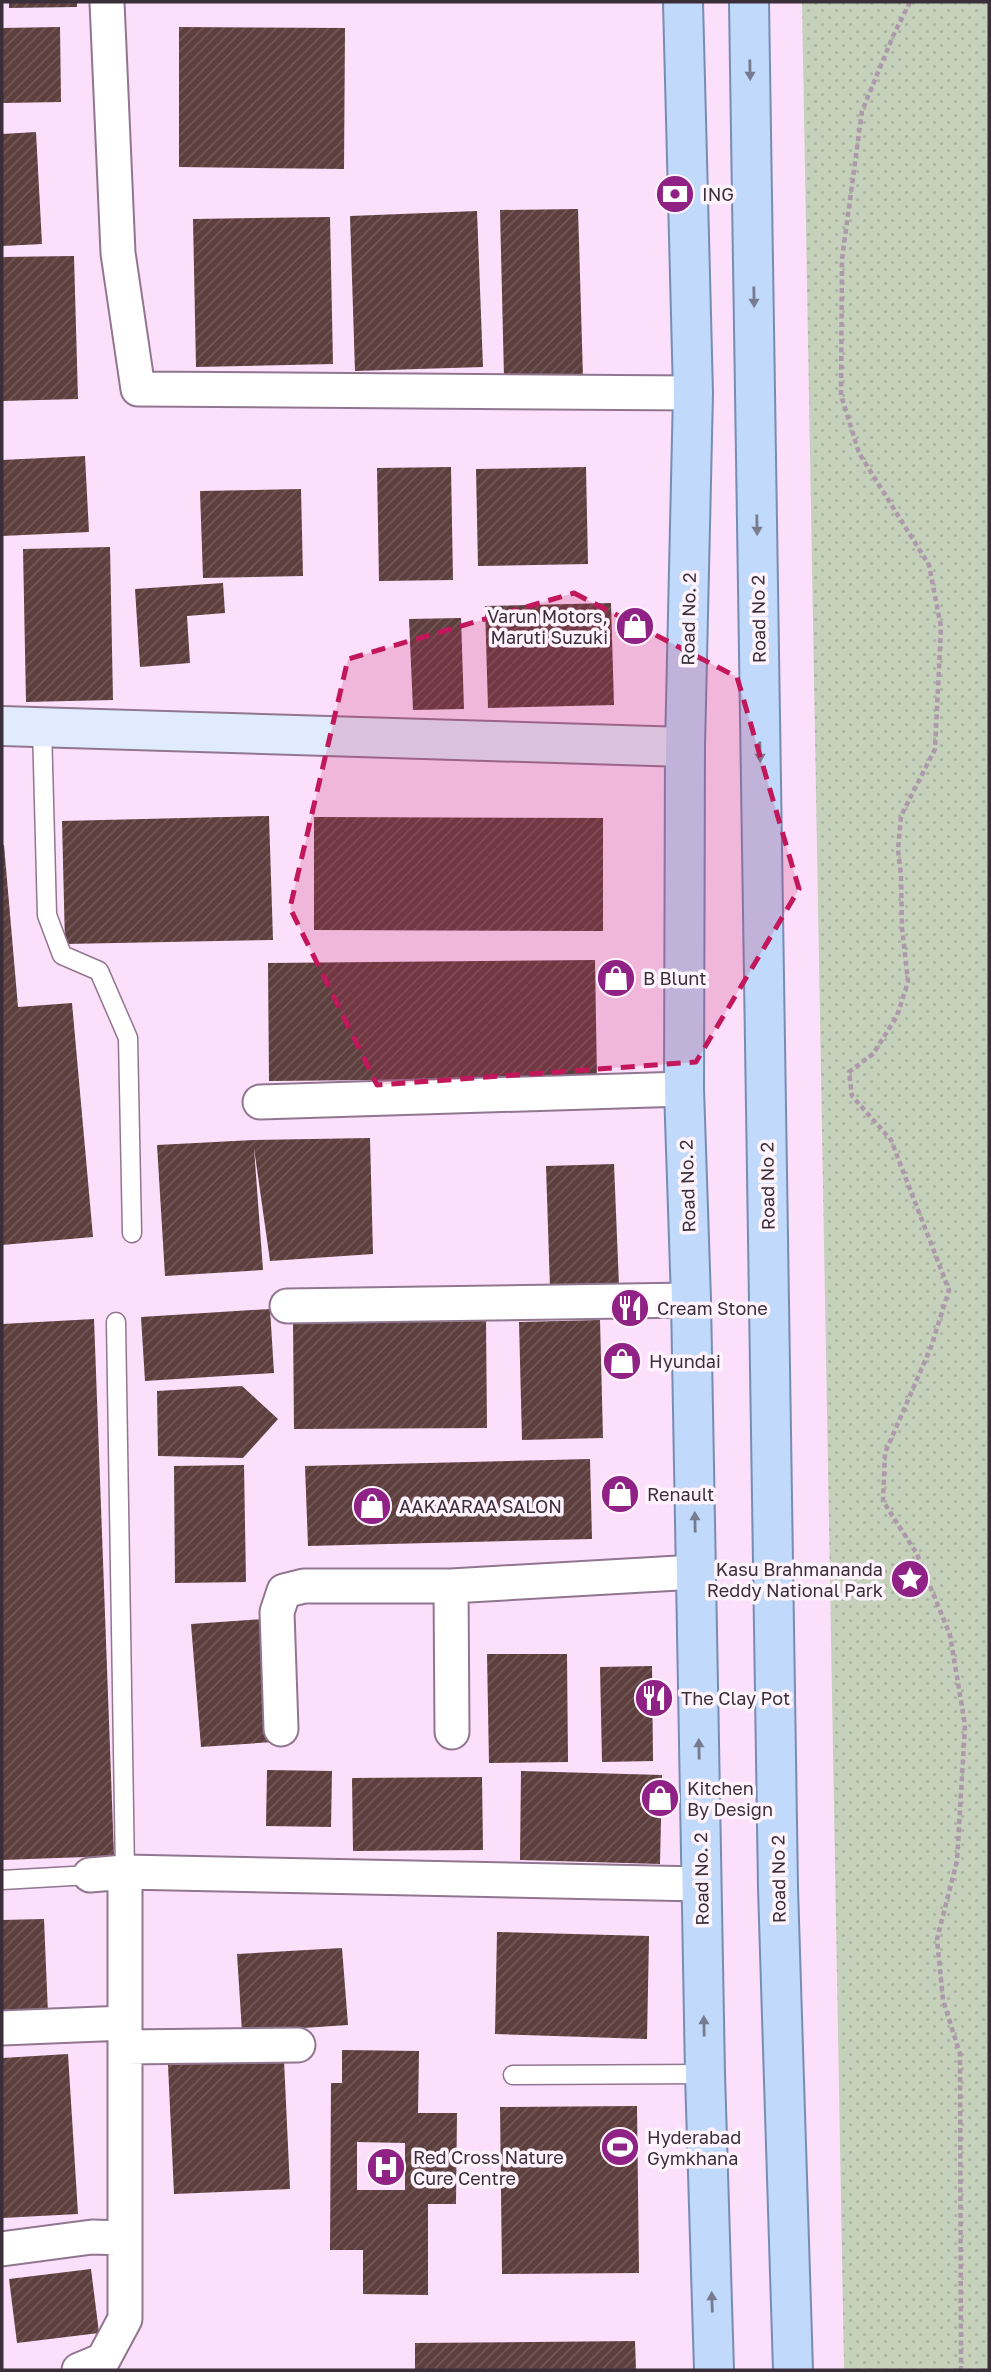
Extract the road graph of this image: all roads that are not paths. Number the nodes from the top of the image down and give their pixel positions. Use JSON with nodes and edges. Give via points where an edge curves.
{"nodes":[{"id":1,"x":107,"y":2,"type":"edge"},
{"id":2,"x":683,"y":2,"type":"edge"},
{"id":3,"x":749,"y":2,"type":"edge"},
{"id":4,"x":693,"y":393,"type":"junction"},
{"id":5,"x":2,"y":726,"type":"edge"},
{"id":6,"x":42,"y":727,"type":"junction"},
{"id":7,"x":685,"y":747,"type":"junction"},
{"id":8,"x":684,"y":1089,"type":"junction"},
{"id":9,"x":260,"y":1102,"type":"dead end"},
{"id":10,"x":132,"y":1233,"type":"dead end"},
{"id":11,"x":691,"y":1300,"type":"junction"},
{"id":12,"x":287,"y":1306,"type":"dead end"},
{"id":13,"x":116,"y":1322,"type":"dead end"},
{"id":14,"x":696,"y":1572,"type":"junction"},
{"id":15,"x":451,"y":1586,"type":"junction"},
{"id":16,"x":281,"y":1729,"type":"dead end"},
{"id":17,"x":452,"y":1732,"type":"dead end"},
{"id":18,"x":125,"y":1872,"type":"junction"},
{"id":19,"x":90,"y":1875,"type":"joint"},
{"id":20,"x":2,"y":1880,"type":"edge"},
{"id":21,"x":701,"y":1884,"type":"junction"},
{"id":22,"x":2,"y":2028,"type":"edge"},
{"id":23,"x":125,"y":2035,"type":"junction"},
{"id":24,"x":298,"y":2045,"type":"dead end"},
{"id":25,"x":705,"y":2074,"type":"junction"},
{"id":26,"x":513,"y":2075,"type":"dead end"},
{"id":27,"x":125,"y":2238,"type":"junction"},
{"id":28,"x":2,"y":2249,"type":"edge"},
{"id":29,"x":79,"y":2370,"type":"edge"},
{"id":30,"x":715,"y":2370,"type":"edge"},
{"id":31,"x":793,"y":2370,"type":"edge"}],
"edges":[{"from":1,"to":4,"type":"street","via":[[118,253],[138,389]]},
{"from":2,"to":4,"type":"main road","name":"Road No. 2"},
{"from":3,"to":31,"type":"main road","name":"Road No 2","one_way":true,"via":[[778,1888]]},
{"from":4,"to":7,"type":"main road","name":"Road No. 2"},
{"from":5,"to":6,"type":"main road"},
{"from":6,"to":7,"type":"main road"},
{"from":6,"to":10,"type":"lane","via":[[47,915],[62,955],[99,971],[128,1038]]},
{"from":7,"to":8,"type":"main road","name":"Road No. 2"},
{"from":8,"to":9,"type":"street"},
{"from":8,"to":11,"type":"main road","name":"Road No. 2"},
{"from":11,"to":12,"type":"street"},
{"from":14,"to":11,"type":"main road","name":"Road No. 2","one_way":true},
{"from":13,"to":18,"type":"lane"},
{"from":14,"to":15,"type":"street"},
{"from":21,"to":14,"type":"main road","name":"Road No. 2","one_way":true},
{"from":15,"to":16,"type":"street","via":[[304,1586],[284,1591],[277,1612]]},
{"from":15,"to":17,"type":"street"},
{"from":18,"to":19,"type":"street"},
{"from":18,"to":21,"type":"street"},
{"from":18,"to":23,"type":"street"},
{"from":19,"to":20,"type":"lane"},
{"from":25,"to":21,"type":"main road","name":"Road No. 2","one_way":true},
{"from":22,"to":23,"type":"street"},
{"from":23,"to":24,"type":"street"},
{"from":23,"to":27,"type":"street"},
{"from":25,"to":26,"type":"lane"},
{"from":30,"to":25,"type":"main road","name":"Road No. 2","one_way":true},
{"from":27,"to":28,"type":"street","via":[[92,2237]]},
{"from":27,"to":29,"type":"street","via":[[125,2319],[103,2360]]}]}
